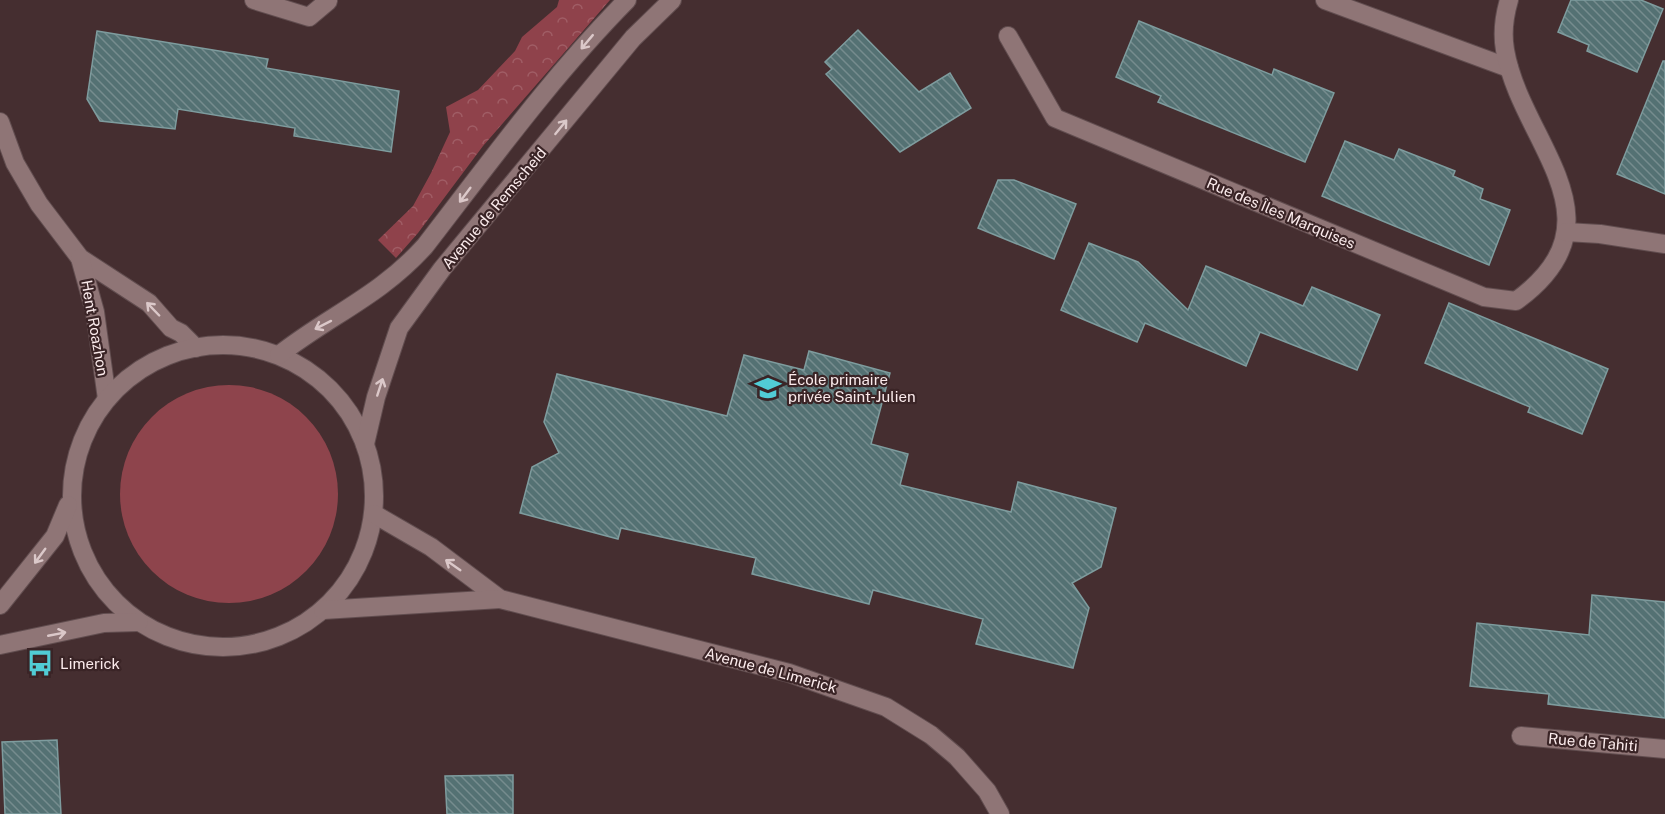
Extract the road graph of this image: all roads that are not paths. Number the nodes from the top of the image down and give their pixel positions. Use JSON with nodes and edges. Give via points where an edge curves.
{"nodes":[{"id":1,"x":254,"y":0,"type":"edge"},
{"id":2,"x":627,"y":0,"type":"edge"},
{"id":3,"x":672,"y":0,"type":"edge"},
{"id":4,"x":1325,"y":0,"type":"edge"},
{"id":5,"x":1509,"y":0,"type":"edge"},
{"id":6,"x":328,"y":1,"type":"edge"},
{"id":7,"x":1008,"y":36,"type":"dead end"},
{"id":8,"x":1509,"y":68,"type":"junction"},
{"id":9,"x":0,"y":122,"type":"edge"},
{"id":10,"x":8,"y":162,"type":"edge"},
{"id":11,"x":1566,"y":232,"type":"junction"},
{"id":12,"x":1665,"y":244,"type":"edge"},
{"id":13,"x":80,"y":258,"type":"junction"},
{"id":14,"x":196,"y":348,"type":"junction"},
{"id":15,"x":279,"y":355,"type":"junction"},
{"id":16,"x":107,"y":399,"type":"junction"},
{"id":17,"x":365,"y":444,"type":"junction"},
{"id":18,"x":68,"y":505,"type":"junction"},
{"id":19,"x":374,"y":514,"type":"junction"},
{"id":20,"x":500,"y":599,"type":"junction"},
{"id":21,"x":0,"y":605,"type":"edge"},
{"id":22,"x":322,"y":610,"type":"junction"},
{"id":23,"x":139,"y":622,"type":"junction"},
{"id":24,"x":0,"y":645,"type":"edge"},
{"id":25,"x":1521,"y":736,"type":"dead end"},
{"id":26,"x":1665,"y":749,"type":"edge"},
{"id":27,"x":1000,"y":814,"type":"edge"}],
"edges":[{"from":1,"to":6,"type":"street","via":[[309,17]]},
{"from":2,"to":15,"type":"street","name":"Avenue de Remscheid","one_way":true,"via":[[528,111],[407,266],[370,296]]},
{"from":17,"to":3,"type":"street","name":"Avenue de Remscheid","one_way":true,"via":[[399,328],[442,269],[633,38]]},
{"from":4,"to":8,"type":"street"},
{"from":5,"to":8,"type":"street","name":"Rue des Îles Marquises","via":[[1503,29]]},
{"from":7,"to":11,"type":"street","name":"Rue des Îles Marquises","via":[[1055,118],[1484,297],[1516,301],[1534,288],[1550,272]]},
{"from":8,"to":11,"type":"street","name":"Rue des Îles Marquises","via":[[1566,204]]},
{"from":9,"to":10,"type":"street","name":"Hent Roazhon"},
{"from":10,"to":13,"type":"street","name":"Hent Roazhon"},
{"from":11,"to":12,"type":"street"},
{"from":14,"to":13,"type":"street","name":"Hent Roazhon","one_way":true,"via":[[149,303]]},
{"from":13,"to":16,"type":"street","name":"Hent Roazhon","via":[[91,291]]},
{"from":14,"to":15,"type":"street","via":[[232,345]]},
{"from":14,"to":16,"type":"street","via":[[144,367]]},
{"from":15,"to":17,"type":"street","via":[[309,370],[332,389],[352,416]]},
{"from":16,"to":18,"type":"street","via":[[84,435]]},
{"from":17,"to":19,"type":"street","via":[[374,481]]},
{"from":18,"to":21,"type":"street","one_way":true,"via":[[55,536]]},
{"from":18,"to":23,"type":"street","via":[[86,562],[110,598]]},
{"from":20,"to":19,"type":"street","name":"Avenue de Limerick","one_way":true,"via":[[431,547]]},
{"from":19,"to":22,"type":"street","via":[[359,564]]},
{"from":20,"to":22,"type":"street","name":"Avenue de Limerick"},
{"from":20,"to":27,"type":"street","name":"Avenue de Limerick","via":[[789,673],[886,707],[931,735],[957,757],[987,791]]},
{"from":22,"to":23,"type":"street","via":[[292,632],[231,648],[187,644]]},
{"from":24,"to":23,"type":"street","one_way":true,"via":[[104,623]]},
{"from":25,"to":26,"type":"street","name":"Rue de Tahiti"}]}
